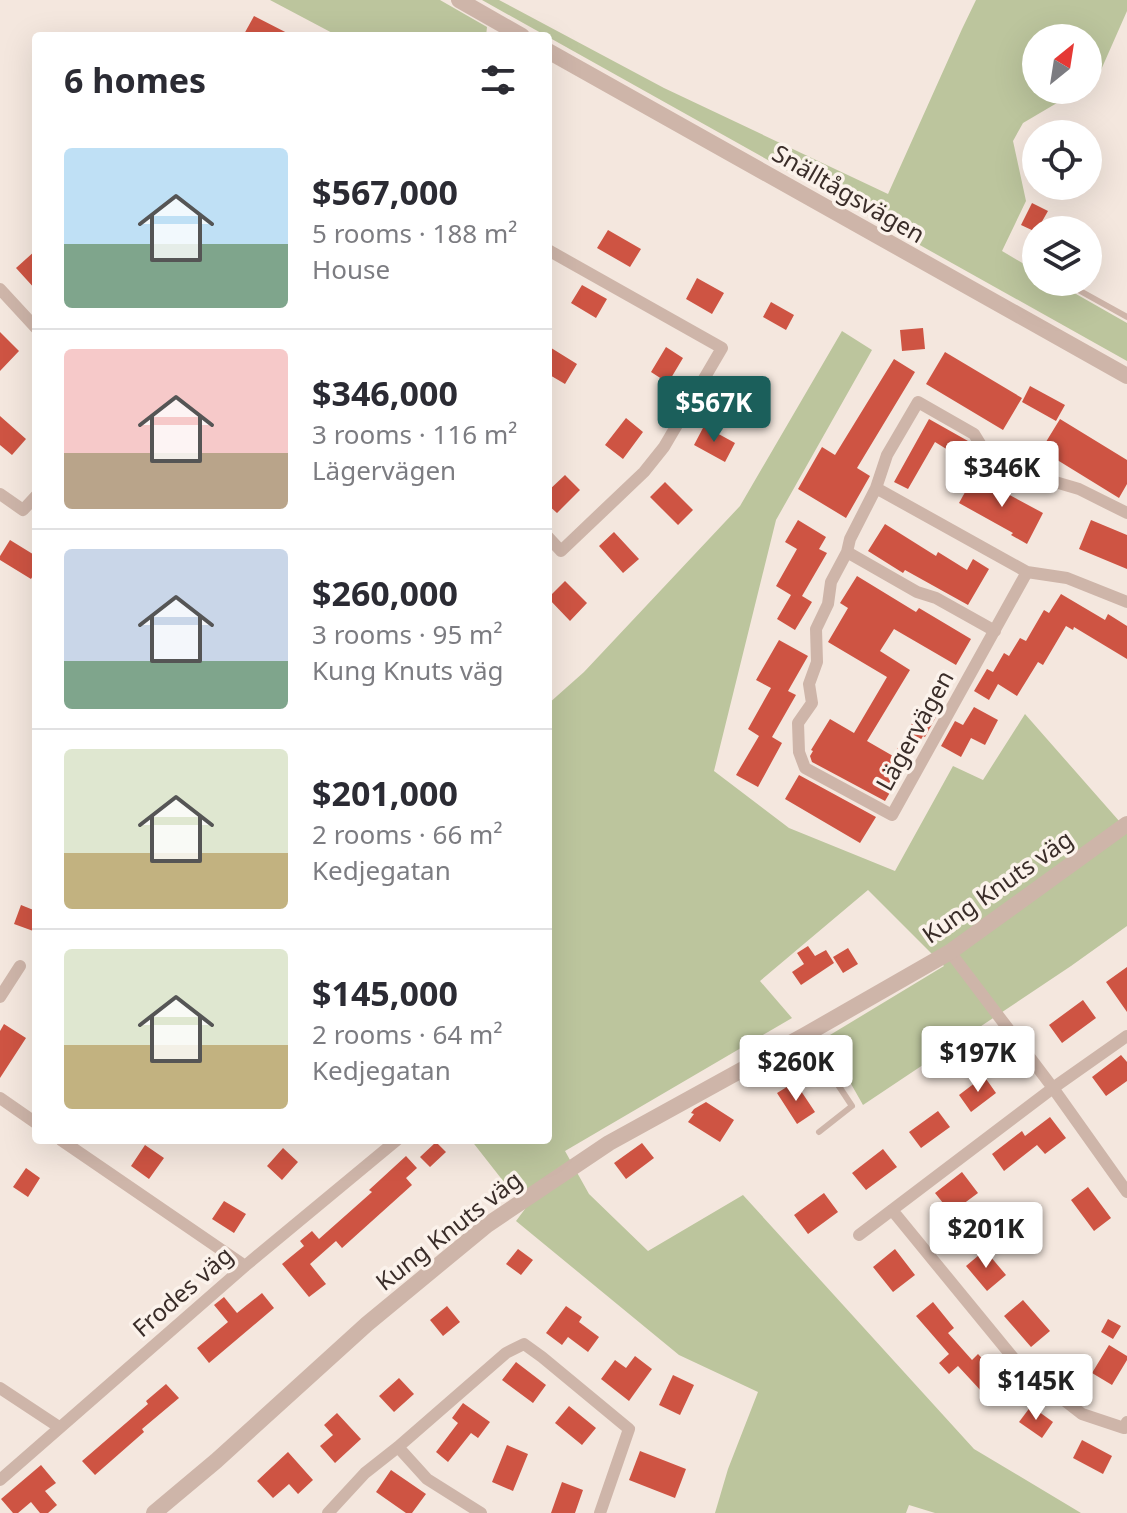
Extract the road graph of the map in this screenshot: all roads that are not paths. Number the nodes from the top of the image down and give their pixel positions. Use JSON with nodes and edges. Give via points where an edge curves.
{"nodes":[{"id":1,"x":459,"y":0,"type":"edge"},
{"id":2,"x":515,"y":32,"type":"edge"},
{"id":3,"x":552,"y":53,"type":"edge"},
{"id":4,"x":552,"y":252,"type":"edge"},
{"id":5,"x":0,"y":289,"type":"edge"},
{"id":6,"x":1089,"y":296,"type":"edge"},
{"id":7,"x":1127,"y":317,"type":"edge"},
{"id":8,"x":32,"y":324,"type":"edge"},
{"id":9,"x":1127,"y":376,"type":"edge"},
{"id":10,"x":876,"y":488,"type":"junction"},
{"id":11,"x":0,"y":494,"type":"edge"},
{"id":12,"x":32,"y":500,"type":"edge"},
{"id":13,"x":1127,"y":513,"type":"edge"},
{"id":14,"x":552,"y":541,"type":"edge"},
{"id":15,"x":847,"y":552,"type":"junction"},
{"id":16,"x":1027,"y":572,"type":"junction"},
{"id":17,"x":1127,"y":602,"type":"edge"},
{"id":18,"x":995,"y":631,"type":"junction"},
{"id":19,"x":1127,"y":824,"type":"edge"},
{"id":20,"x":950,"y":952,"type":"junction"},
{"id":21,"x":20,"y":966,"type":"dead end"},
{"id":22,"x":0,"y":997,"type":"edge"},
{"id":23,"x":805,"y":1035,"type":"junction"},
{"id":24,"x":1127,"y":1036,"type":"edge"},
{"id":25,"x":1053,"y":1088,"type":"junction"},
{"id":26,"x":0,"y":1098,"type":"edge"},
{"id":27,"x":32,"y":1120,"type":"edge"},
{"id":28,"x":819,"y":1132,"type":"dead end"},
{"id":29,"x":67,"y":1144,"type":"edge"},
{"id":30,"x":392,"y":1144,"type":"edge"},
{"id":31,"x":1127,"y":1192,"type":"edge"},
{"id":32,"x":892,"y":1210,"type":"junction"},
{"id":33,"x":859,"y":1235,"type":"dead end"},
{"id":34,"x":245,"y":1266,"type":"junction"},
{"id":35,"x":0,"y":1388,"type":"edge"},
{"id":36,"x":1127,"y":1422,"type":"edge"},
{"id":37,"x":59,"y":1427,"type":"junction"},
{"id":38,"x":398,"y":1447,"type":"junction"},
{"id":39,"x":0,"y":1480,"type":"edge"},
{"id":40,"x":154,"y":1513,"type":"edge"},
{"id":41,"x":328,"y":1513,"type":"edge"},
{"id":42,"x":481,"y":1513,"type":"edge"},
{"id":43,"x":600,"y":1513,"type":"edge"}],
"edges":[{"from":1,"to":2,"type":"street"},
{"from":3,"to":9,"type":"street","name":"Snälltågsvägen"},
{"from":4,"to":14,"type":"street","via":[[722,348],[644,472],[561,551]]},
{"from":5,"to":8,"type":"street"},
{"from":6,"to":7,"type":"lane"},
{"from":10,"to":13,"type":"street","name":"Lägervägen","via":[[887,455],[918,402],[974,434],[993,465],[1017,477],[1079,489]]},
{"from":10,"to":15,"type":"street","name":"Lägervägen"},
{"from":10,"to":16,"type":"street"},
{"from":11,"to":12,"type":"street","via":[[23,510]]},
{"from":15,"to":18,"type":"street"},
{"from":15,"to":18,"type":"street","name":"Lägervägen","via":[[816,629],[817,662],[809,684],[812,703],[798,723],[799,752],[805,768],[892,815]]},
{"from":16,"to":17,"type":"street","via":[[1067,578]]},
{"from":16,"to":18,"type":"street","name":"Lägervägen"},
{"from":19,"to":20,"type":"street","name":"Kung Knuts väg"},
{"from":20,"to":23,"type":"street","name":"Kung Knuts väg"},
{"from":20,"to":25,"type":"street"},
{"from":21,"to":22,"type":"street"},
{"from":23,"to":28,"type":"lane","via":[[852,1106]]},
{"from":23,"to":40,"type":"street","name":"Kung Knuts väg","via":[[609,1143],[487,1225]]},
{"from":24,"to":25,"type":"street"},
{"from":25,"to":31,"type":"street"},
{"from":25,"to":32,"type":"street"},
{"from":26,"to":27,"type":"street"},
{"from":29,"to":34,"type":"street"},
{"from":30,"to":34,"type":"street","name":"Frodes väg"},
{"from":32,"to":33,"type":"street"},
{"from":32,"to":36,"type":"street","via":[[1019,1365],[1082,1414],[1124,1428]]},
{"from":34,"to":37,"type":"street","name":"Frodes väg"},
{"from":35,"to":37,"type":"street"},
{"from":37,"to":39,"type":"street","name":"Frodes väg"},
{"from":38,"to":41,"type":"street"},
{"from":38,"to":42,"type":"street","via":[[427,1479]]},
{"from":38,"to":43,"type":"street","via":[[506,1353],[524,1344],[629,1429]]}]}
